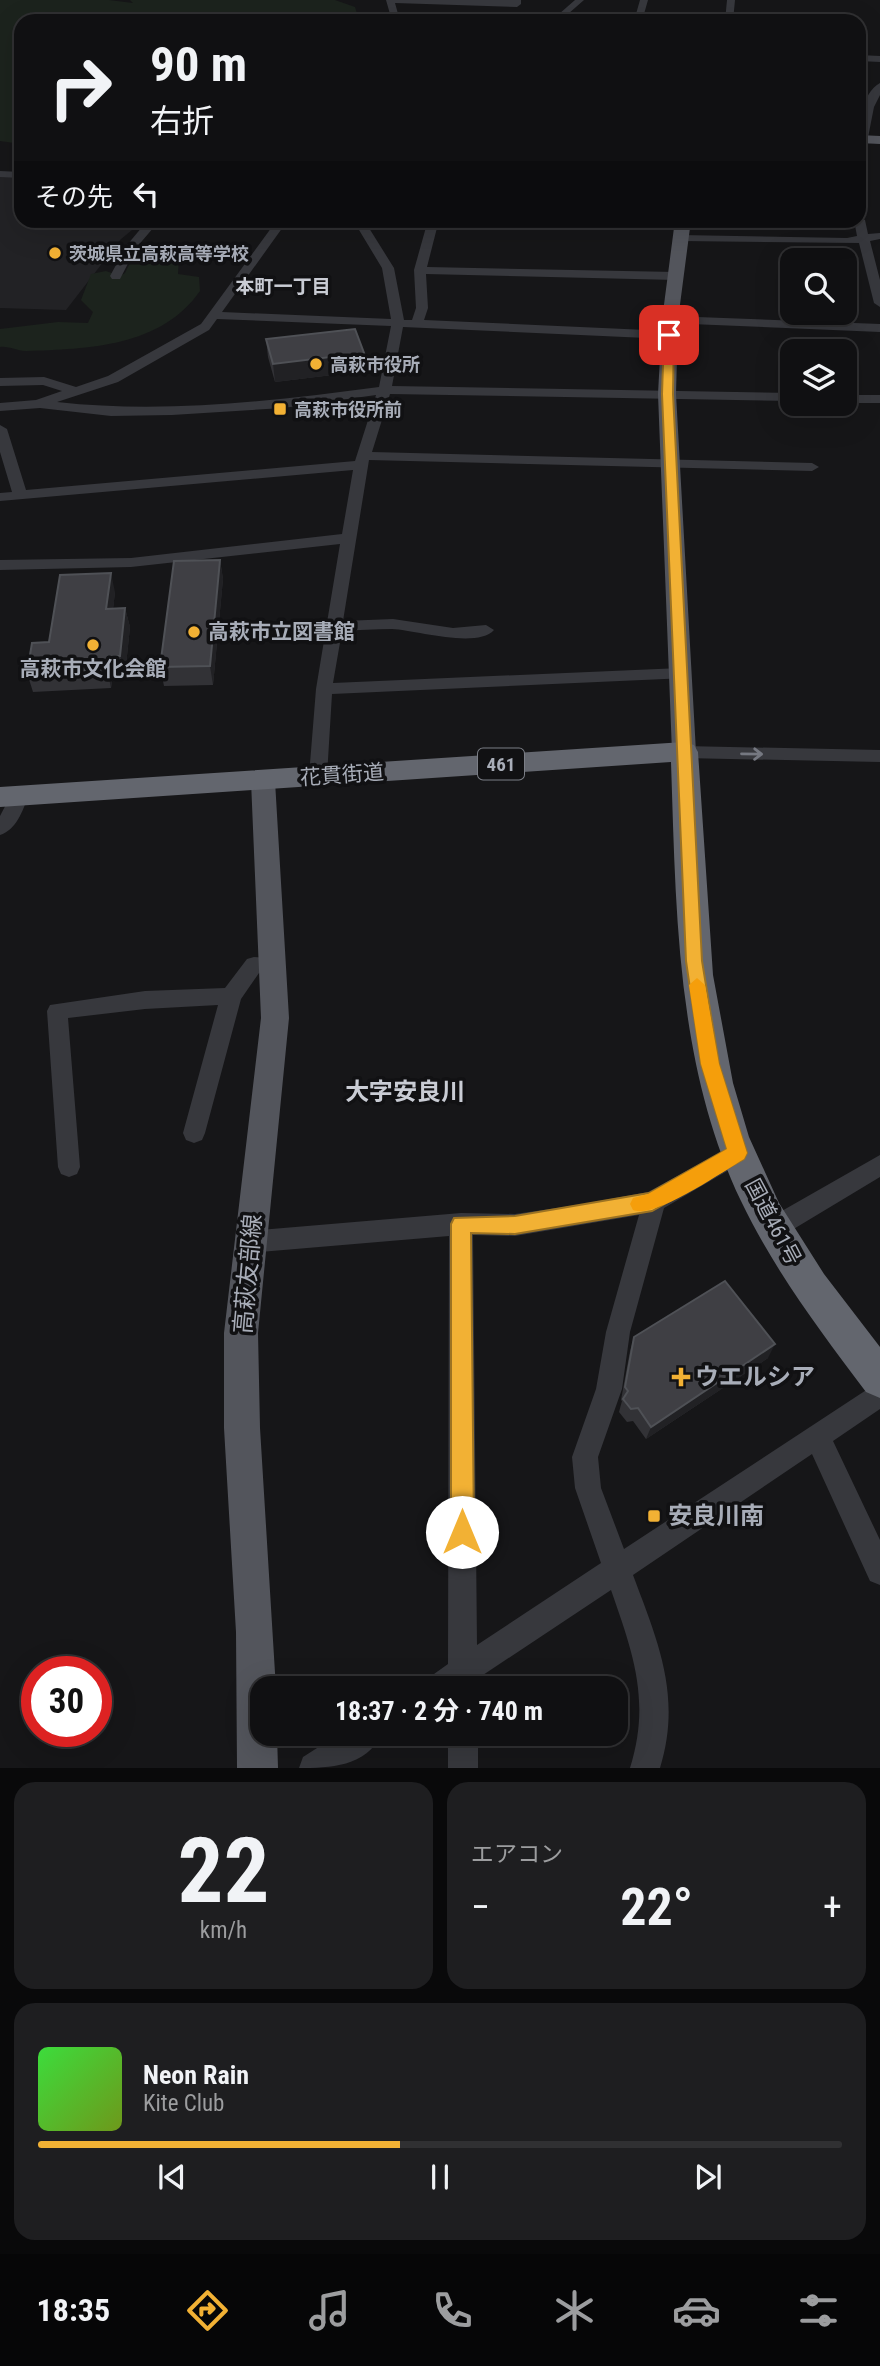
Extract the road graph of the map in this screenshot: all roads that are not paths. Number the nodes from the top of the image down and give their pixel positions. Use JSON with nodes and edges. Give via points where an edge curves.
{"nodes":[{"id":1,"x":390,"y":0,"type":"edge"},
{"id":2,"x":517,"y":0,"type":"edge"},
{"id":3,"x":580,"y":0,"type":"edge"},
{"id":4,"x":446,"y":2,"type":"junction"},
{"id":5,"x":448,"y":14,"type":"edge"},
{"id":6,"x":564,"y":14,"type":"edge"},
{"id":7,"x":880,"y":86,"type":"edge"},
{"id":8,"x":875,"y":108,"type":"edge"},
{"id":9,"x":866,"y":128,"type":"edge"},
{"id":10,"x":148,"y":228,"type":"edge"},
{"id":11,"x":277,"y":228,"type":"edge"},
{"id":12,"x":363,"y":228,"type":"edge"},
{"id":13,"x":432,"y":228,"type":"edge"},
{"id":14,"x":860,"y":228,"type":"edge"},
{"id":15,"x":681,"y":229,"type":"edge"},
{"id":16,"x":880,"y":236,"type":"edge"},
{"id":17,"x":861,"y":239,"type":"junction"},
{"id":18,"x":420,"y":270,"type":"junction"},
{"id":19,"x":117,"y":276,"type":"dead end"},
{"id":20,"x":676,"y":276,"type":"junction"},
{"id":21,"x":879,"y":297,"type":"edge"},
{"id":22,"x":216,"y":315,"type":"junction"},
{"id":23,"x":398,"y":321,"type":"junction"},
{"id":24,"x":417,"y":323,"type":"junction"},
{"id":25,"x":670,"y":328,"type":"junction"},
{"id":26,"x":880,"y":328,"type":"edge"},
{"id":27,"x":0,"y":382,"type":"edge"},
{"id":28,"x":384,"y":390,"type":"junction"},
{"id":29,"x":74,"y":391,"type":"junction"},
{"id":30,"x":667,"y":394,"type":"junction"},
{"id":31,"x":780,"y":397,"type":"edge"},
{"id":32,"x":857,"y":399,"type":"edge"},
{"id":33,"x":880,"y":400,"type":"edge"},
{"id":34,"x":40,"y":404,"type":"junction"},
{"id":35,"x":0,"y":407,"type":"edge"},
{"id":36,"x":0,"y":429,"type":"edge"},
{"id":37,"x":363,"y":461,"type":"junction"},
{"id":38,"x":672,"y":463,"type":"junction"},
{"id":39,"x":812,"y":467,"type":"dead end"},
{"id":40,"x":20,"y":495,"type":"junction"},
{"id":41,"x":0,"y":497,"type":"edge"},
{"id":42,"x":350,"y":538,"type":"junction"},
{"id":43,"x":0,"y":565,"type":"edge"},
{"id":44,"x":335,"y":626,"type":"junction"},
{"id":45,"x":486,"y":630,"type":"dead end"},
{"id":46,"x":681,"y":674,"type":"junction"},
{"id":47,"x":324,"y":689,"type":"junction"},
{"id":48,"x":684,"y":752,"type":"junction"},
{"id":49,"x":880,"y":757,"type":"edge"},
{"id":50,"x":318,"y":776,"type":"junction"},
{"id":51,"x":264,"y":781,"type":"junction"},
{"id":52,"x":9,"y":796,"type":"edge"},
{"id":53,"x":0,"y":828,"type":"edge"},
{"id":54,"x":275,"y":965,"type":"junction"},
{"id":55,"x":231,"y":996,"type":"junction"},
{"id":56,"x":194,"y":1133,"type":"dead end"},
{"id":57,"x":738,"y":1153,"type":"junction"},
{"id":58,"x":880,"y":1165,"type":"edge"},
{"id":59,"x":69,"y":1167,"type":"dead end"},
{"id":60,"x":652,"y":1202,"type":"junction"},
{"id":61,"x":461,"y":1224,"type":"junction"},
{"id":62,"x":774,"y":1228,"type":"junction"},
{"id":63,"x":248,"y":1242,"type":"junction"},
{"id":64,"x":880,"y":1378,"type":"edge"},
{"id":65,"x":880,"y":1394,"type":"edge"},
{"id":66,"x":817,"y":1435,"type":"junction"},
{"id":67,"x":617,"y":1569,"type":"junction"},
{"id":68,"x":880,"y":1571,"type":"edge"},
{"id":69,"x":463,"y":1676,"type":"edge"},
{"id":70,"x":469,"y":1676,"type":"edge"},
{"id":71,"x":348,"y":1746,"type":"edge"},
{"id":72,"x":463,"y":1746,"type":"edge"},
{"id":73,"x":258,"y":1768,"type":"edge"},
{"id":74,"x":314,"y":1768,"type":"edge"},
{"id":75,"x":463,"y":1768,"type":"edge"},
{"id":76,"x":645,"y":1768,"type":"edge"}],
"edges":[{"from":1,"to":4,"type":"street"},
{"from":2,"to":4,"type":"street","via":[[517,4]]},
{"from":3,"to":6,"type":"street"},
{"from":4,"to":5,"type":"street"},
{"from":7,"to":8,"type":"street"},
{"from":8,"to":9,"type":"street"},
{"from":10,"to":19,"type":"street","via":[[131,247]]},
{"from":11,"to":22,"type":"street"},
{"from":12,"to":23,"type":"street","via":[[388,268]]},
{"from":13,"to":18,"type":"street"},
{"from":14,"to":17,"type":"street"},
{"from":15,"to":17,"type":"street"},
{"from":15,"to":20,"type":"main road"},
{"from":16,"to":17,"type":"street"},
{"from":17,"to":21,"type":"street"},
{"from":18,"to":20,"type":"street"},
{"from":18,"to":24,"type":"street","via":[[422,308]]},
{"from":20,"to":25,"type":"main road"},
{"from":22,"to":23,"type":"street"},
{"from":22,"to":29,"type":"street","via":[[195,334],[139,366]]},
{"from":23,"to":24,"type":"street"},
{"from":23,"to":28,"type":"street"},
{"from":24,"to":25,"type":"street"},
{"from":25,"to":26,"type":"street"},
{"from":25,"to":30,"type":"main road"},
{"from":27,"to":29,"type":"street","via":[[44,381]]},
{"from":28,"to":30,"type":"street"},
{"from":28,"to":34,"type":"street","via":[[283,404],[172,411],[111,412]]},
{"from":28,"to":37,"type":"street"},
{"from":29,"to":34,"type":"street"},
{"from":30,"to":31,"type":"street"},
{"from":30,"to":38,"type":"main road"},
{"from":32,"to":33,"type":"street"},
{"from":34,"to":35,"type":"street"},
{"from":36,"to":40,"type":"street"},
{"from":37,"to":38,"type":"street"},
{"from":37,"to":40,"type":"street"},
{"from":37,"to":42,"type":"street"},
{"from":38,"to":39,"type":"street"},
{"from":38,"to":46,"type":"main road"},
{"from":40,"to":41,"type":"street"},
{"from":42,"to":43,"type":"street","via":[[116,563],[46,568]]},
{"from":42,"to":44,"type":"street"},
{"from":44,"to":45,"type":"street","via":[[393,624],[453,633]]},
{"from":44,"to":47,"type":"street"},
{"from":46,"to":47,"type":"street"},
{"from":46,"to":48,"type":"main road"},
{"from":47,"to":50,"type":"street"},
{"from":48,"to":49,"type":"street","one_way":true},
{"from":48,"to":50,"type":"highway","name":"花貫街道","number":"461"},
{"from":48,"to":57,"type":"highway","name":"国道461号","via":[[701,1017],[710,1064]]},
{"from":50,"to":51,"type":"highway","name":"花貫街道","number":"461"},
{"from":51,"to":52,"type":"highway","name":"花貫街道","number":"461"},
{"from":51,"to":54,"type":"main road","name":"高萩友部線"},
{"from":52,"to":53,"type":"street","via":[[13,813]]},
{"from":54,"to":55,"type":"street","via":[[254,965]]},
{"from":54,"to":63,"type":"main road","name":"高萩友部線","via":[[271,1069]]},
{"from":55,"to":56,"type":"street"},
{"from":55,"to":59,"type":"street","via":[[57,1011]]},
{"from":57,"to":60,"type":"street"},
{"from":57,"to":62,"type":"highway","name":"国道461号"},
{"from":58,"to":62,"type":"street"},
{"from":60,"to":61,"type":"street","via":[[515,1225]]},
{"from":60,"to":67,"type":"street","via":[[618,1332],[609,1389],[585,1457],[588,1488]]},
{"from":61,"to":63,"type":"street"},
{"from":61,"to":69,"type":"street"},
{"from":62,"to":64,"type":"highway","name":"国道461号","via":[[799,1271]]},
{"from":63,"to":73,"type":"main road","name":"高萩友部線","via":[[242,1307],[242,1428]]},
{"from":65,"to":66,"type":"street"},
{"from":66,"to":67,"type":"street"},
{"from":66,"to":68,"type":"street"},
{"from":67,"to":70,"type":"street"},
{"from":67,"to":76,"type":"street","via":[[656,1689],[654,1739]]},
{"from":71,"to":74,"type":"street"},
{"from":72,"to":75,"type":"street"}]}
